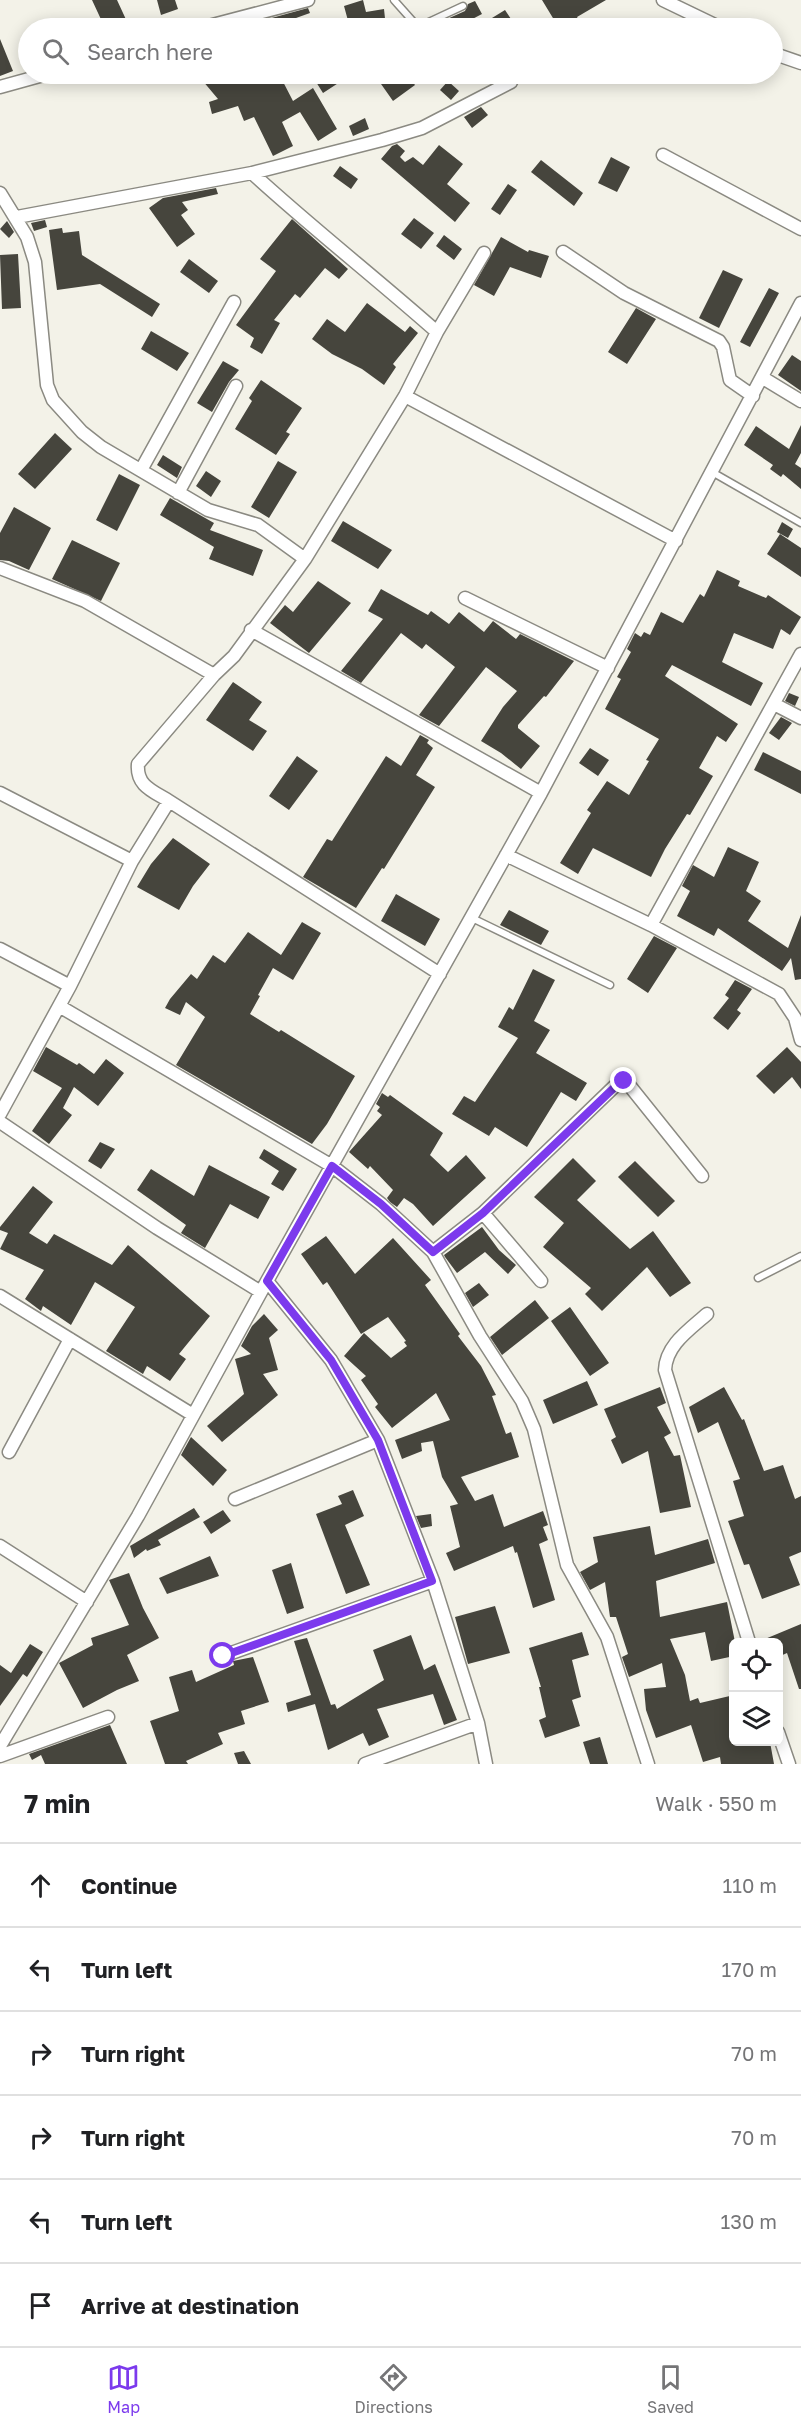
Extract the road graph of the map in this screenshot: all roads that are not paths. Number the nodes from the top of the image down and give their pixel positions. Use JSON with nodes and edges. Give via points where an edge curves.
{"nodes":[{"id":1,"x":308,"y":0,"type":"edge"},
{"id":2,"x":394,"y":0,"type":"edge"},
{"id":3,"x":663,"y":0,"type":"edge"},
{"id":4,"x":463,"y":6,"type":"dead end"},
{"id":5,"x":239,"y":18,"type":"edge"},
{"id":6,"x":410,"y":18,"type":"edge"},
{"id":7,"x":439,"y":18,"type":"edge"},
{"id":8,"x":700,"y":18,"type":"edge"},
{"id":9,"x":783,"y":57,"type":"edge"},
{"id":10,"x":801,"y":63,"type":"edge"},
{"id":11,"x":18,"y":82,"type":"edge"},
{"id":12,"x":507,"y":84,"type":"edge"},
{"id":13,"x":0,"y":87,"type":"edge"},
{"id":14,"x":663,"y":155,"type":"dead end"},
{"id":15,"x":252,"y":173,"type":"junction"},
{"id":16,"x":0,"y":193,"type":"edge"},
{"id":17,"x":17,"y":217,"type":"junction"},
{"id":18,"x":801,"y":229,"type":"edge"},
{"id":19,"x":563,"y":252,"type":"dead end"},
{"id":20,"x":484,"y":253,"type":"dead end"},
{"id":21,"x":234,"y":302,"type":"dead end"},
{"id":22,"x":801,"y":303,"type":"edge"},
{"id":23,"x":437,"y":332,"type":"junction"},
{"id":24,"x":763,"y":378,"type":"junction"},
{"id":25,"x":236,"y":386,"type":"dead end"},
{"id":26,"x":405,"y":396,"type":"junction"},
{"id":27,"x":753,"y":396,"type":"junction"},
{"id":28,"x":801,"y":401,"type":"edge"},
{"id":29,"x":141,"y":470,"type":"junction"},
{"id":30,"x":712,"y":472,"type":"junction"},
{"id":31,"x":178,"y":493,"type":"junction"},
{"id":32,"x":801,"y":523,"type":"edge"},
{"id":33,"x":676,"y":541,"type":"junction"},
{"id":34,"x":305,"y":559,"type":"junction"},
{"id":35,"x":0,"y":569,"type":"edge"},
{"id":36,"x":465,"y":598,"type":"dead end"},
{"id":37,"x":251,"y":630,"type":"junction"},
{"id":38,"x":801,"y":654,"type":"edge"},
{"id":39,"x":608,"y":668,"type":"junction"},
{"id":40,"x":214,"y":675,"type":"junction"},
{"id":41,"x":774,"y":704,"type":"junction"},
{"id":42,"x":801,"y":718,"type":"edge"},
{"id":43,"x":0,"y":793,"type":"edge"},
{"id":44,"x":541,"y":793,"type":"junction"},
{"id":45,"x":169,"y":801,"type":"junction"},
{"id":46,"x":506,"y":855,"type":"junction"},
{"id":47,"x":132,"y":861,"type":"junction"},
{"id":48,"x":471,"y":917,"type":"junction"},
{"id":49,"x":651,"y":926,"type":"junction"},
{"id":50,"x":0,"y":948,"type":"edge"},
{"id":51,"x":440,"y":974,"type":"junction"},
{"id":52,"x":610,"y":985,"type":"dead end"},
{"id":53,"x":70,"y":986,"type":"junction"},
{"id":54,"x":59,"y":1006,"type":"junction"},
{"id":55,"x":801,"y":1040,"type":"edge"},
{"id":56,"x":0,"y":1114,"type":"edge"},
{"id":57,"x":0,"y":1122,"type":"edge"},
{"id":58,"x":332,"y":1166,"type":"junction"},
{"id":59,"x":702,"y":1176,"type":"dead end"},
{"id":60,"x":483,"y":1213,"type":"junction"},
{"id":61,"x":433,"y":1252,"type":"junction"},
{"id":62,"x":801,"y":1256,"type":"edge"},
{"id":63,"x":758,"y":1278,"type":"dead end"},
{"id":64,"x":541,"y":1281,"type":"dead end"},
{"id":65,"x":264,"y":1286,"type":"junction"},
{"id":66,"x":0,"y":1296,"type":"edge"},
{"id":67,"x":706,"y":1314,"type":"dead end"},
{"id":68,"x":70,"y":1339,"type":"junction"},
{"id":69,"x":193,"y":1415,"type":"junction"},
{"id":70,"x":378,"y":1440,"type":"junction"},
{"id":71,"x":9,"y":1452,"type":"dead end"},
{"id":72,"x":235,"y":1499,"type":"dead end"},
{"id":73,"x":0,"y":1546,"type":"edge"},
{"id":74,"x":432,"y":1581,"type":"junction"},
{"id":75,"x":87,"y":1602,"type":"junction"},
{"id":76,"x":748,"y":1638,"type":"edge"},
{"id":77,"x":223,"y":1656,"type":"dead end"},
{"id":78,"x":108,"y":1717,"type":"dead end"},
{"id":79,"x":478,"y":1723,"type":"junction"},
{"id":80,"x":0,"y":1746,"type":"edge"},
{"id":81,"x":783,"y":1746,"type":"edge"},
{"id":82,"x":0,"y":1756,"type":"edge"},
{"id":83,"x":365,"y":1764,"type":"edge"},
{"id":84,"x":486,"y":1764,"type":"edge"},
{"id":85,"x":648,"y":1764,"type":"edge"},
{"id":86,"x":789,"y":1764,"type":"edge"}],
"edges":[{"from":1,"to":5,"type":"street"},
{"from":2,"to":6,"type":"lane"},
{"from":3,"to":8,"type":"street"},
{"from":4,"to":7,"type":"lane"},
{"from":9,"to":10,"type":"street"},
{"from":11,"to":13,"type":"street"},
{"from":12,"to":15,"type":"street","via":[[422,128]]},
{"from":14,"to":18,"type":"street"},
{"from":15,"to":17,"type":"street"},
{"from":15,"to":23,"type":"street"},
{"from":16,"to":17,"type":"street"},
{"from":17,"to":29,"type":"street","via":[[35,262],[47,385],[52,400],[101,447]]},
{"from":19,"to":27,"type":"street","via":[[624,293],[719,341],[730,380]]},
{"from":20,"to":23,"type":"street"},
{"from":21,"to":29,"type":"street"},
{"from":22,"to":24,"type":"street"},
{"from":23,"to":26,"type":"street"},
{"from":24,"to":27,"type":"street"},
{"from":24,"to":28,"type":"street"},
{"from":25,"to":31,"type":"street"},
{"from":26,"to":33,"type":"street"},
{"from":26,"to":34,"type":"street"},
{"from":27,"to":30,"type":"street"},
{"from":29,"to":31,"type":"street"},
{"from":30,"to":32,"type":"lane"},
{"from":30,"to":33,"type":"street"},
{"from":31,"to":34,"type":"street","via":[[208,510],[258,525]]},
{"from":33,"to":39,"type":"street"},
{"from":34,"to":37,"type":"street"},
{"from":35,"to":40,"type":"street","via":[[85,601]]},
{"from":36,"to":39,"type":"street"},
{"from":37,"to":40,"type":"street","via":[[234,656]]},
{"from":37,"to":44,"type":"street"},
{"from":38,"to":41,"type":"street"},
{"from":39,"to":44,"type":"street"},
{"from":40,"to":45,"type":"street","via":[[138,764],[137,775],[143,784]]},
{"from":41,"to":42,"type":"street"},
{"from":41,"to":49,"type":"street"},
{"from":43,"to":47,"type":"street"},
{"from":44,"to":46,"type":"street"},
{"from":45,"to":47,"type":"street"},
{"from":45,"to":51,"type":"street"},
{"from":46,"to":48,"type":"street"},
{"from":46,"to":49,"type":"street"},
{"from":47,"to":53,"type":"street"},
{"from":48,"to":51,"type":"street"},
{"from":48,"to":52,"type":"lane"},
{"from":49,"to":55,"type":"street","via":[[778,994],[795,1018]]},
{"from":50,"to":53,"type":"street"},
{"from":51,"to":58,"type":"street"},
{"from":53,"to":54,"type":"street"},
{"from":54,"to":56,"type":"street"},
{"from":54,"to":58,"type":"street"},
{"from":57,"to":65,"type":"street","via":[[157,1228]]},
{"from":58,"to":61,"type":"street"},
{"from":58,"to":65,"type":"street"},
{"from":59,"to":60,"type":"street","via":[[624,1081]]},
{"from":60,"to":61,"type":"street"},
{"from":60,"to":64,"type":"street"},
{"from":61,"to":85,"type":"street","via":[[522,1401],[534,1429],[567,1565],[607,1637]]},
{"from":62,"to":63,"type":"lane"},
{"from":65,"to":69,"type":"street"},
{"from":65,"to":70,"type":"street","via":[[331,1360]]},
{"from":66,"to":68,"type":"street"},
{"from":67,"to":76,"type":"street","via":[[676,1342],[666,1357],[665,1370]]},
{"from":68,"to":69,"type":"street"},
{"from":68,"to":71,"type":"street"},
{"from":69,"to":75,"type":"street"},
{"from":70,"to":72,"type":"street"},
{"from":70,"to":74,"type":"street"},
{"from":73,"to":75,"type":"street"},
{"from":74,"to":77,"type":"street"},
{"from":74,"to":79,"type":"street"},
{"from":75,"to":80,"type":"street"},
{"from":78,"to":82,"type":"street"},
{"from":79,"to":83,"type":"street"},
{"from":79,"to":84,"type":"street"},
{"from":81,"to":86,"type":"street"}]}
